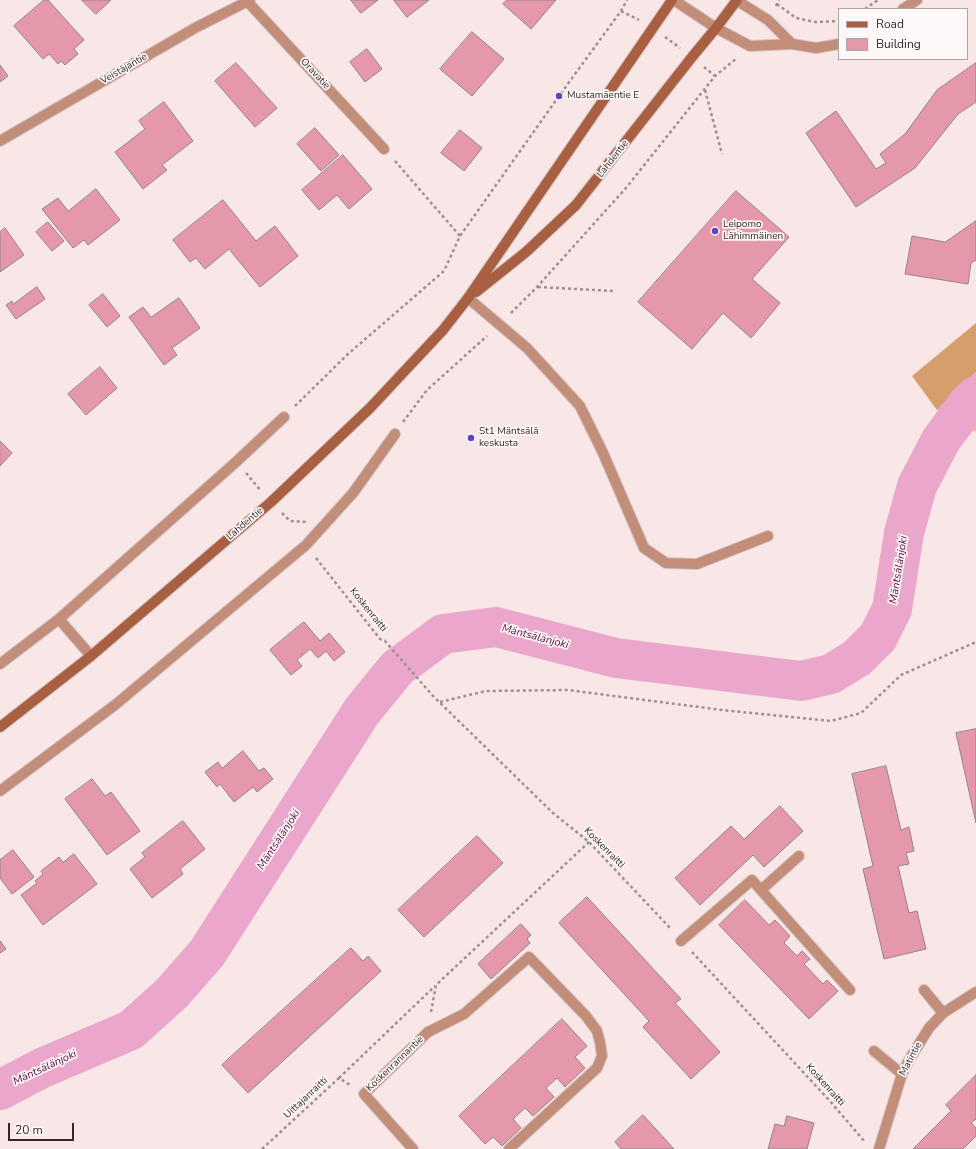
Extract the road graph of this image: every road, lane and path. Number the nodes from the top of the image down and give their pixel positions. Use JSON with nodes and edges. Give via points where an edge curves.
{"nodes":[{"id":1,"x":627,"y":0,"type":"edge"},
{"id":2,"x":673,"y":0,"type":"edge"},
{"id":3,"x":736,"y":0,"type":"edge"},
{"id":4,"x":779,"y":0,"type":"edge"},
{"id":5,"x":878,"y":0,"type":"edge"},
{"id":6,"x":917,"y":0,"type":"edge"},
{"id":7,"x":248,"y":1,"type":"edge"},
{"id":8,"x":777,"y":4,"type":"junction"},
{"id":9,"x":866,"y":8,"type":"edge"},
{"id":10,"x":905,"y":8,"type":"edge"},
{"id":11,"x":622,"y":11,"type":"junction"},
{"id":12,"x":768,"y":20,"type":"junction"},
{"id":13,"x":838,"y":21,"type":"edge"},
{"id":14,"x":653,"y":28,"type":"junction"},
{"id":15,"x":716,"y":28,"type":"junction"},
{"id":16,"x":792,"y":44,"type":"junction"},
{"id":17,"x":838,"y":44,"type":"edge"},
{"id":18,"x":750,"y":46,"type":"junction"},
{"id":19,"x":692,"y":57,"type":"junction"},
{"id":20,"x":715,"y":76,"type":"junction"},
{"id":21,"x":704,"y":90,"type":"junction"},
{"id":22,"x":0,"y":141,"type":"edge"},
{"id":23,"x":384,"y":149,"type":"joint"},
{"id":24,"x":722,"y":154,"type":"dead end"},
{"id":25,"x":460,"y":236,"type":"junction"},
{"id":26,"x":537,"y":287,"type":"junction"},
{"id":27,"x":613,"y":291,"type":"dead end"},
{"id":28,"x":468,"y":298,"type":"junction"},
{"id":29,"x":500,"y":324,"type":"junction"},
{"id":30,"x":284,"y":417,"type":"joint"},
{"id":31,"x":395,"y":434,"type":"joint"},
{"id":32,"x":768,"y":536,"type":"dead end"},
{"id":33,"x":306,"y":545,"type":"junction"},
{"id":34,"x":59,"y":619,"type":"junction"},
{"id":35,"x":976,"y":642,"type":"edge"},
{"id":36,"x":91,"y":656,"type":"junction"},
{"id":37,"x":0,"y":664,"type":"edge"},
{"id":38,"x":439,"y":702,"type":"junction"},
{"id":39,"x":0,"y":727,"type":"edge"},
{"id":40,"x":0,"y":791,"type":"edge"},
{"id":41,"x":589,"y":842,"type":"junction"},
{"id":42,"x":799,"y":856,"type":"dead end"},
{"id":43,"x":761,"y":890,"type":"junction"},
{"id":44,"x":681,"y":941,"type":"junction"},
{"id":45,"x":436,"y":985,"type":"junction"},
{"id":46,"x":850,"y":990,"type":"dead end"},
{"id":47,"x":924,"y":990,"type":"dead end"},
{"id":48,"x":976,"y":992,"type":"edge"},
{"id":49,"x":943,"y":1013,"type":"junction"},
{"id":50,"x":428,"y":1032,"type":"junction"},
{"id":51,"x":874,"y":1051,"type":"dead end"},
{"id":52,"x":902,"y":1074,"type":"junction"},
{"id":53,"x":339,"y":1078,"type":"junction"},
{"id":54,"x":364,"y":1094,"type":"junction"},
{"id":55,"x":866,"y":1144,"type":"dead end"},
{"id":56,"x":262,"y":1149,"type":"edge"},
{"id":57,"x":414,"y":1149,"type":"edge"},
{"id":58,"x":509,"y":1149,"type":"edge"},
{"id":59,"x":879,"y":1149,"type":"edge"}],
"edges":[{"from":1,"to":11,"type":"path"},
{"from":2,"to":14,"type":"main road","name":"Lahdentie"},
{"from":2,"to":15,"type":"street"},
{"from":3,"to":12,"type":"street"},
{"from":3,"to":15,"type":"main road","name":"Lahdentie"},
{"from":4,"to":8,"type":"path"},
{"from":5,"to":9,"type":"path"},
{"from":6,"to":10,"type":"street"},
{"from":7,"to":22,"type":"street","name":"Veistäjäntie","via":[[195,28]]},
{"from":7,"to":23,"type":"street","name":"Oravatie"},
{"from":8,"to":12,"type":"path"},
{"from":8,"to":13,"type":"path","via":[[796,18],[815,22]]},
{"from":11,"to":14,"type":"path"},
{"from":11,"to":25,"type":"path"},
{"from":12,"to":16,"type":"street"},
{"from":14,"to":19,"type":"path"},
{"from":14,"to":28,"type":"main road","name":"Lahdentie"},
{"from":15,"to":18,"type":"street"},
{"from":15,"to":19,"type":"main road","name":"Lahdentie"},
{"from":16,"to":17,"type":"street","via":[[816,48]]},
{"from":16,"to":18,"type":"street"},
{"from":18,"to":20,"type":"path"},
{"from":19,"to":20,"type":"path"},
{"from":19,"to":28,"type":"main road","name":"Lahdentie","via":[[576,205],[526,252]]},
{"from":20,"to":21,"type":"path"},
{"from":21,"to":24,"type":"path"},
{"from":21,"to":26,"type":"path","via":[[626,188]]},
{"from":23,"to":25,"type":"path"},
{"from":25,"to":30,"type":"path","via":[[444,271],[348,354]]},
{"from":26,"to":27,"type":"path"},
{"from":26,"to":29,"type":"path"},
{"from":28,"to":29,"type":"street"},
{"from":28,"to":36,"type":"main road","name":"Lahdentie","via":[[443,330],[370,408],[271,502]]},
{"from":29,"to":31,"type":"path","via":[[427,390]]},
{"from":29,"to":32,"type":"street","via":[[527,348],[580,406],[644,548],[666,563],[697,564]]},
{"from":30,"to":34,"type":"street"},
{"from":31,"to":33,"type":"street","via":[[353,493]]},
{"from":33,"to":38,"type":"path","name":"Koskenraitti","via":[[380,639],[385,641]]},
{"from":33,"to":40,"type":"street","via":[[115,705]]},
{"from":34,"to":36,"type":"street"},
{"from":34,"to":37,"type":"street"},
{"from":35,"to":38,"type":"path","via":[[901,675],[861,713],[831,721],[568,690],[486,691]]},
{"from":36,"to":39,"type":"main road","name":"Lahdentie"},
{"from":38,"to":41,"type":"path","name":"Koskenraitti","via":[[553,813]]},
{"from":41,"to":44,"type":"path","name":"Koskenraitti"},
{"from":41,"to":45,"type":"path"},
{"from":42,"to":43,"type":"street"},
{"from":43,"to":44,"type":"street","via":[[752,880]]},
{"from":43,"to":46,"type":"street"},
{"from":44,"to":55,"type":"path","name":"Koskenraitti","via":[[829,1100]]},
{"from":45,"to":50,"type":"path"},
{"from":45,"to":53,"type":"path"},
{"from":47,"to":49,"type":"street"},
{"from":48,"to":49,"type":"street","name":"Matintie"},
{"from":49,"to":52,"type":"street","name":"Matintie","via":[[929,1028]]},
{"from":50,"to":54,"type":"street","name":"Koskenrannantie"},
{"from":50,"to":58,"type":"street","name":"Koskenrannantie","via":[[464,1014],[528,957],[586,1016],[597,1031],[602,1056],[597,1068]]},
{"from":51,"to":52,"type":"street"},
{"from":52,"to":59,"type":"street","name":"Matintie"},
{"from":53,"to":54,"type":"path","name":"Uittajanraitti"},
{"from":53,"to":56,"type":"path","name":"Uittajanraitti"},
{"from":54,"to":57,"type":"street","name":"Koskenrannantie"}]}
